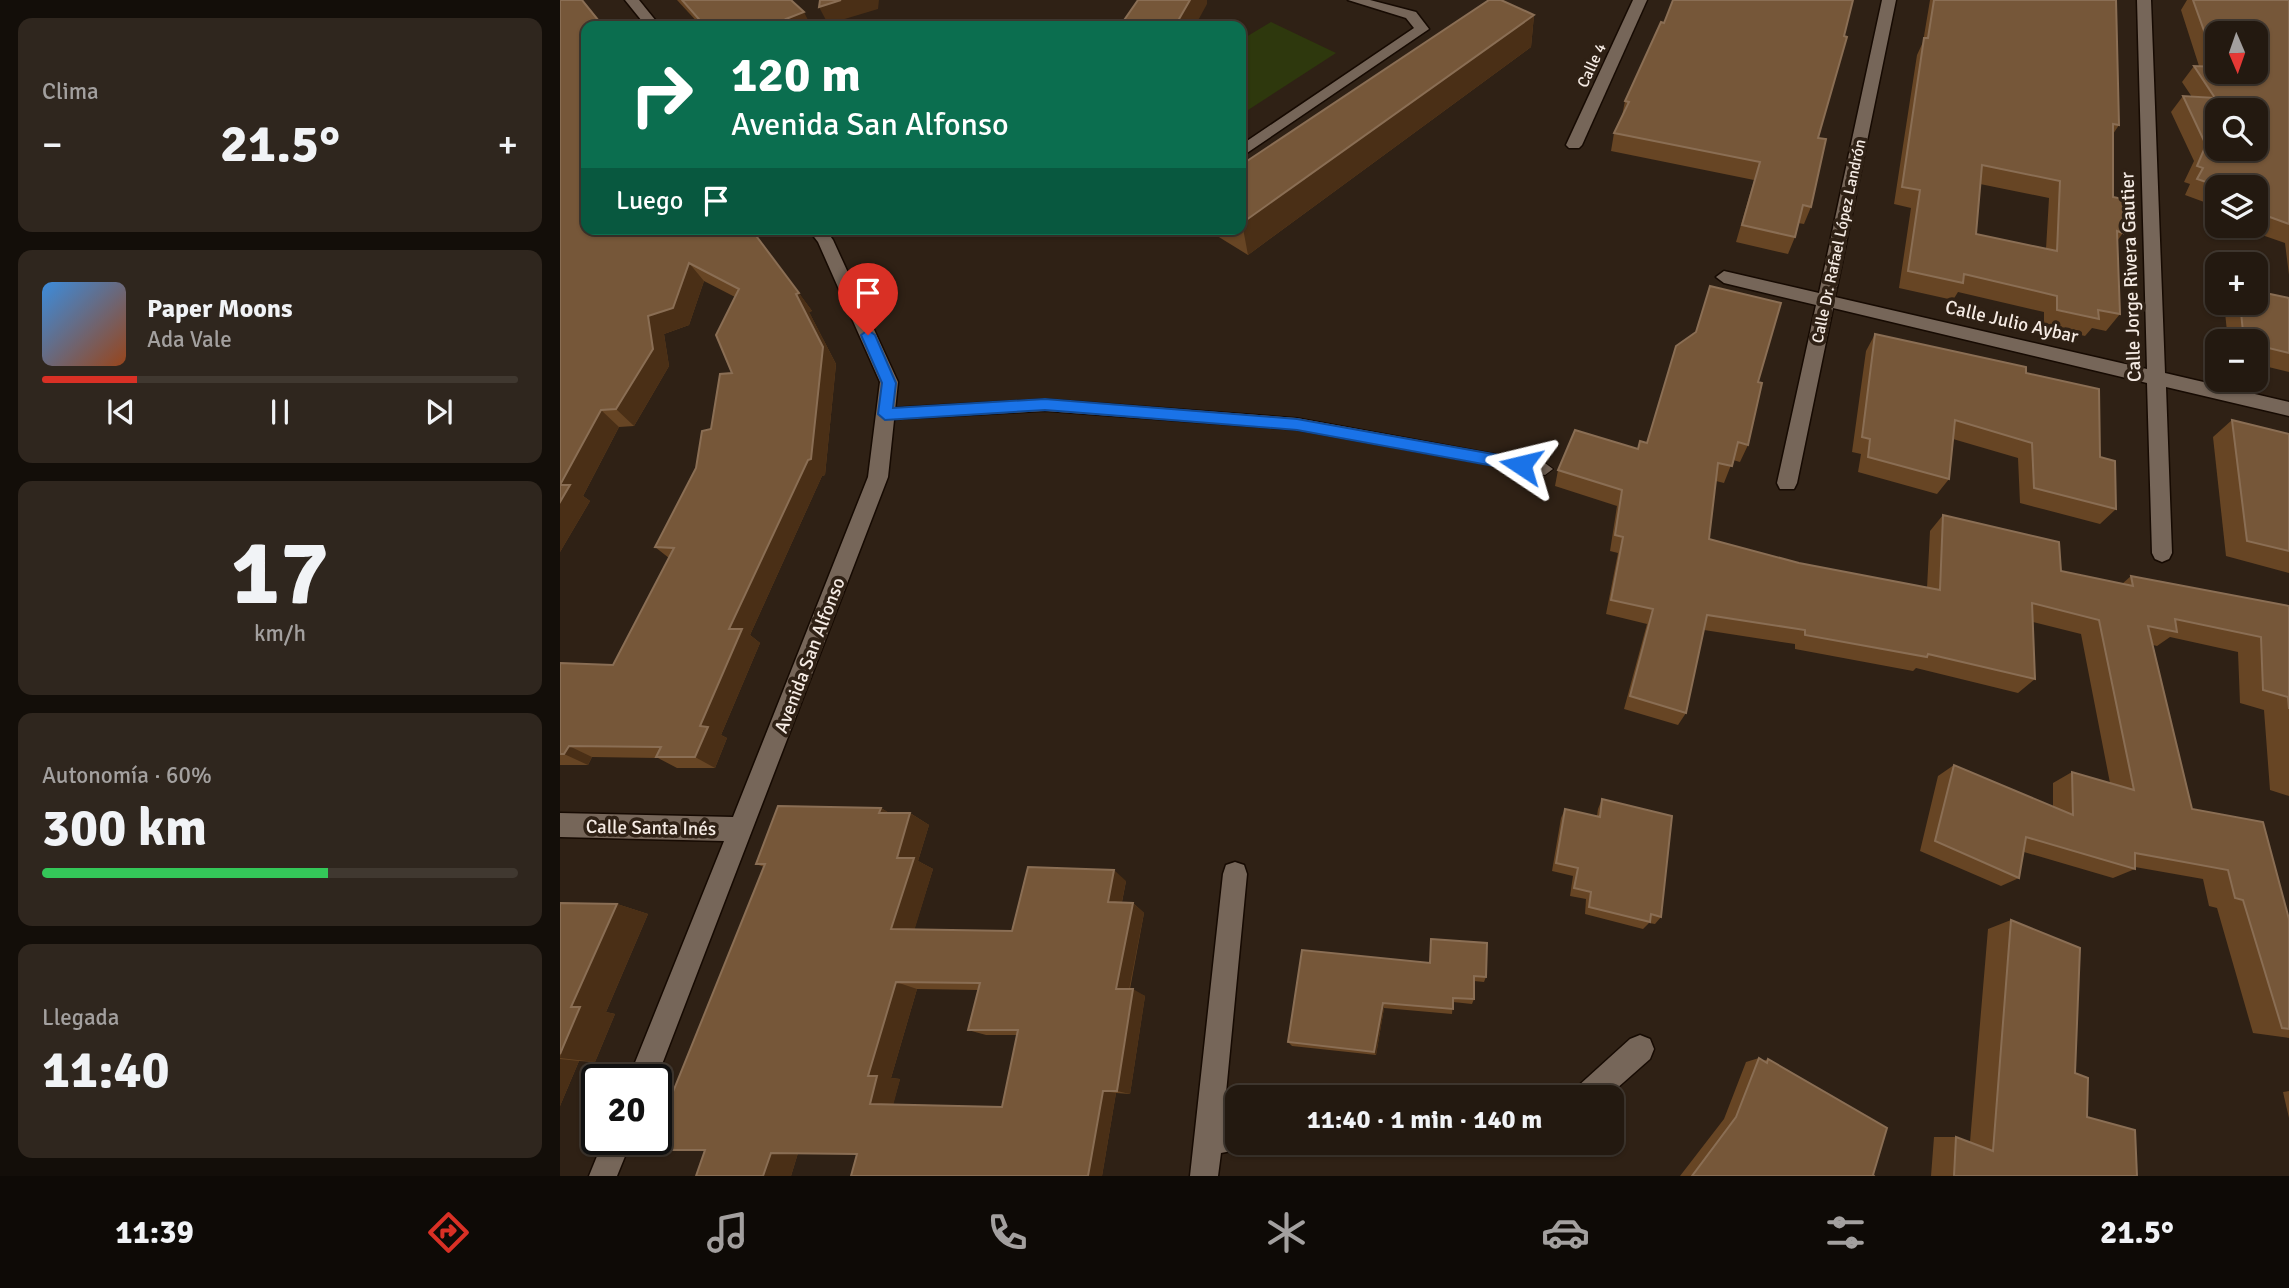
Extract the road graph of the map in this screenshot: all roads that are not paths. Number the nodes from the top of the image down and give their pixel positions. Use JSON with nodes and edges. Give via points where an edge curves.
{"nodes":[{"id":1,"x":632,"y":0,"type":"edge"},
{"id":2,"x":1354,"y":0,"type":"edge"},
{"id":3,"x":1640,"y":0,"type":"edge"},
{"id":4,"x":1889,"y":0,"type":"edge"},
{"id":5,"x":2144,"y":0,"type":"edge"},
{"id":6,"x":649,"y":21,"type":"edge"},
{"id":7,"x":1574,"y":145,"type":"dead end"},
{"id":8,"x":1246,"y":149,"type":"edge"},
{"id":9,"x":821,"y":235,"type":"edge"},
{"id":10,"x":1724,"y":276,"type":"dead end"},
{"id":11,"x":1826,"y":299,"type":"junction"},
{"id":12,"x":2154,"y":376,"type":"junction"},
{"id":13,"x":2289,"y":409,"type":"edge"},
{"id":14,"x":885,"y":414,"type":"junction"},
{"id":15,"x":1545,"y":470,"type":"dead end"},
{"id":16,"x":1787,"y":483,"type":"dead end"},
{"id":17,"x":2162,"y":553,"type":"dead end"},
{"id":18,"x":560,"y":825,"type":"edge"},
{"id":19,"x":741,"y":829,"type":"junction"},
{"id":20,"x":1235,"y":874,"type":"dead end"},
{"id":21,"x":1640,"y":1049,"type":"dead end"},
{"id":22,"x":648,"y":1064,"type":"edge"},
{"id":23,"x":1600,"y":1085,"type":"edge"},
{"id":24,"x":1224,"y":1139,"type":"edge"},
{"id":25,"x":612,"y":1155,"type":"edge"},
{"id":26,"x":603,"y":1176,"type":"edge"},
{"id":27,"x":1204,"y":1176,"type":"edge"}],
"edges":[{"from":1,"to":6,"type":"street"},
{"from":2,"to":8,"type":"street","via":[[1411,15],[1422,30]]},
{"from":3,"to":7,"type":"street","name":"Calle 4"},
{"from":4,"to":11,"type":"street","name":"Calle Dr. Rafael López Landrón"},
{"from":5,"to":12,"type":"street","name":"Calle Jorge Rivera Gautier"},
{"from":9,"to":14,"type":"street","name":"Avenida San Alfonso","via":[[889,383]]},
{"from":10,"to":11,"type":"street","name":"Calle Julio Aybar"},
{"from":11,"to":12,"type":"street","name":"Calle Julio Aybar"},
{"from":11,"to":16,"type":"street","name":"Calle Dr. Rafael López Landrón"},
{"from":12,"to":13,"type":"street","name":"Calle Julio Aybar"},
{"from":12,"to":17,"type":"street","name":"Calle Jorge Rivera Gautier"},
{"from":14,"to":15,"type":"lane","via":[[1045,405],[1297,424]]},
{"from":14,"to":19,"type":"street","name":"Avenida San Alfonso","via":[[878,477]]},
{"from":18,"to":19,"type":"street","name":"Calle Santa Inés"},
{"from":19,"to":22,"type":"street","name":"Avenida San Alfonso"},
{"from":20,"to":24,"type":"street"},
{"from":21,"to":23,"type":"street"},
{"from":24,"to":27,"type":"street"},
{"from":25,"to":26,"type":"street"}]}
